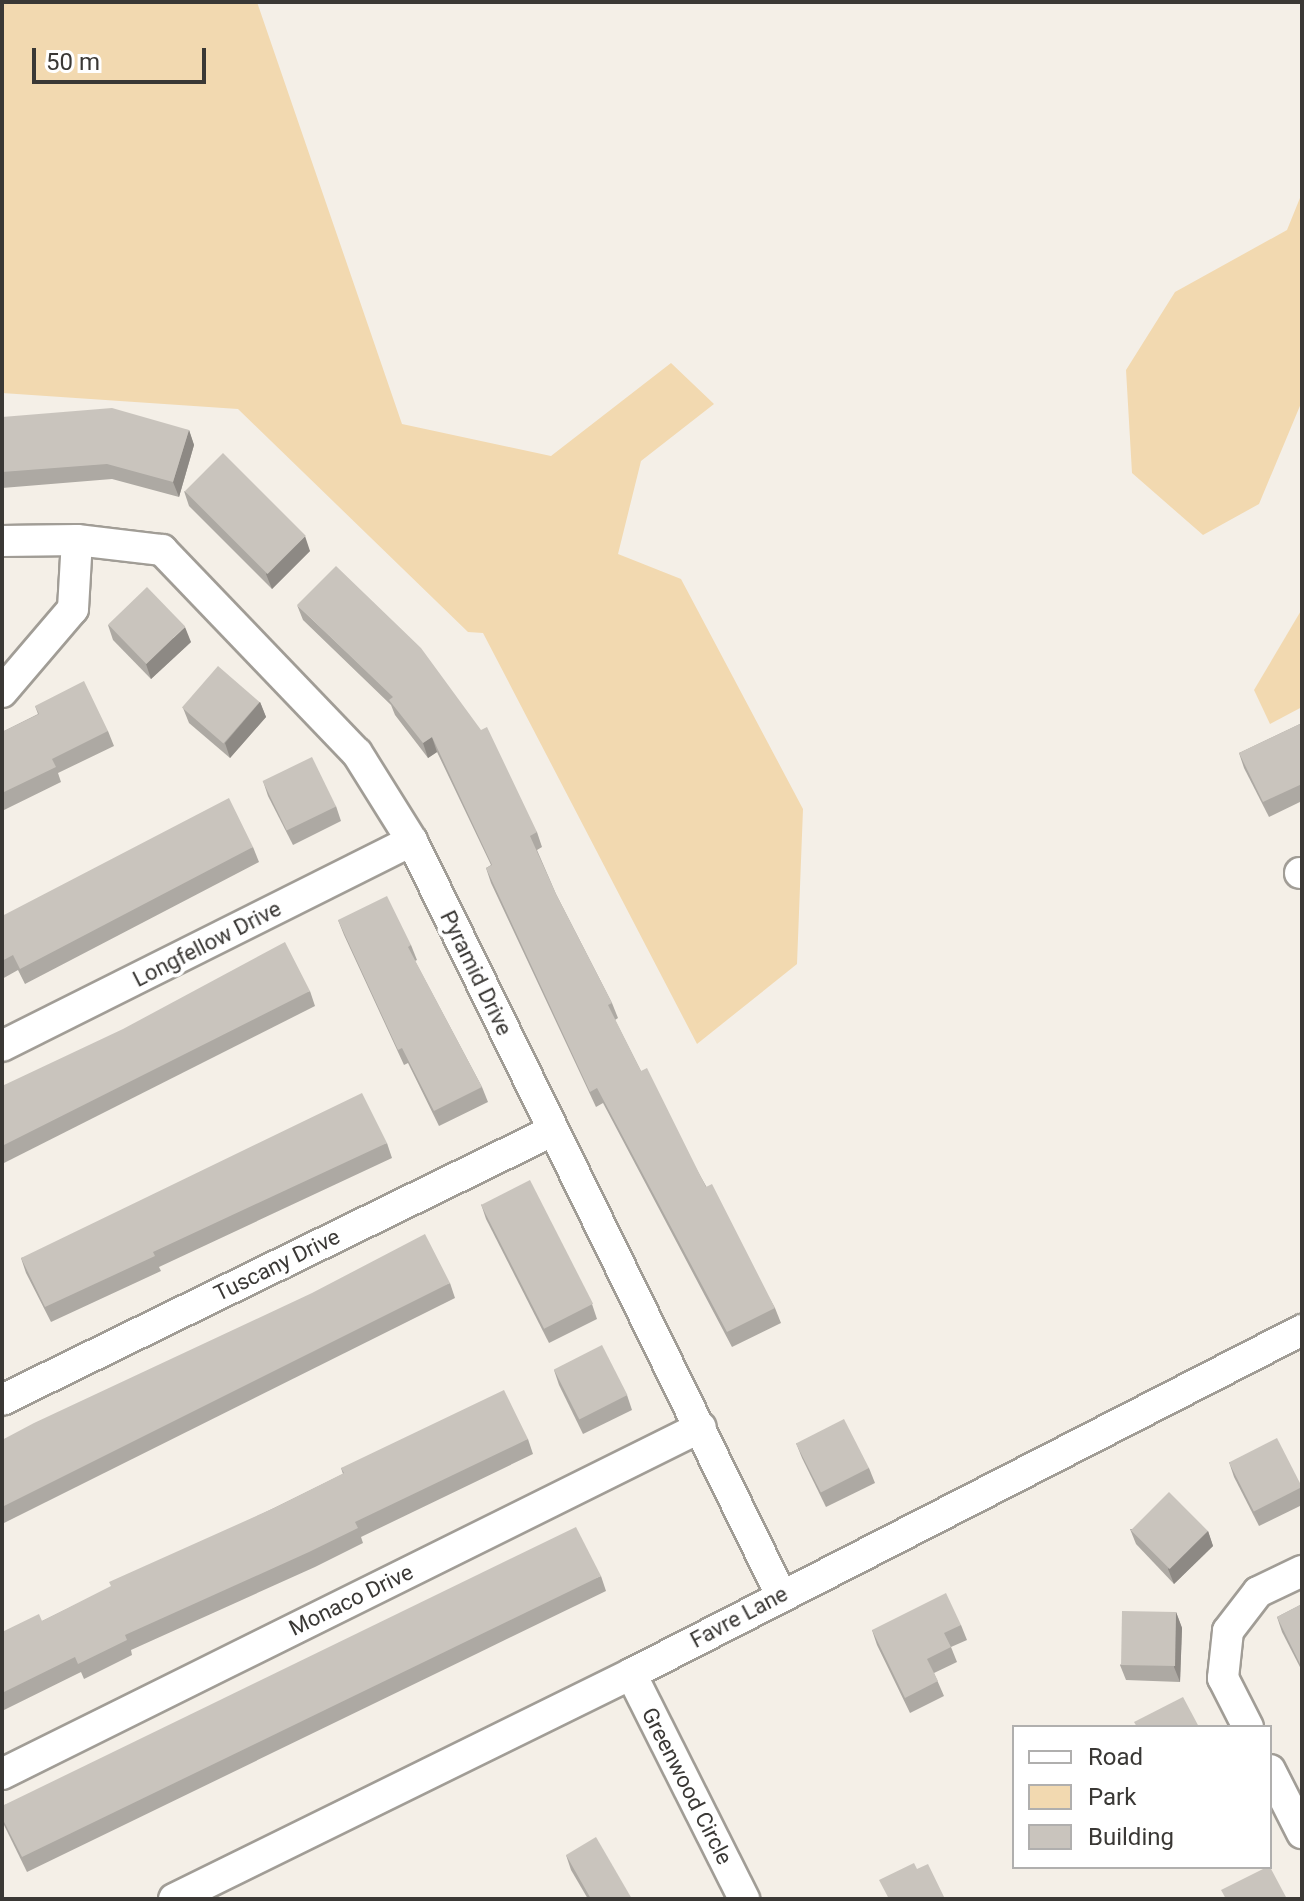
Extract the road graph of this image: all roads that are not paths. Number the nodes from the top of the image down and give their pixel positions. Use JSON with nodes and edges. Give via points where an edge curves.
{"nodes":[{"id":1,"x":77,"y":540,"type":"junction"},
{"id":2,"x":2,"y":541,"type":"edge"},
{"id":3,"x":2,"y":692,"type":"edge"},
{"id":4,"x":412,"y":841,"type":"junction"},
{"id":5,"x":2,"y":1046,"type":"edge"},
{"id":6,"x":552,"y":1131,"type":"junction"},
{"id":7,"x":1302,"y":1330,"type":"edge"},
{"id":8,"x":2,"y":1400,"type":"edge"},
{"id":9,"x":701,"y":1427,"type":"junction"},
{"id":10,"x":1302,"y":1571,"type":"edge"},
{"id":11,"x":781,"y":1595,"type":"junction"},
{"id":12,"x":631,"y":1674,"type":"junction"},
{"id":13,"x":1247,"y":1725,"type":"edge"},
{"id":14,"x":2,"y":1774,"type":"edge"},
{"id":15,"x":1272,"y":1774,"type":"edge"},
{"id":16,"x":1302,"y":1833,"type":"edge"},
{"id":17,"x":174,"y":1899,"type":"edge"},
{"id":18,"x":744,"y":1899,"type":"edge"}],
"edges":[{"from":1,"to":2,"type":"street","name":"Pyramid Drive"},
{"from":1,"to":3,"type":"street","via":[[73,609]]},
{"from":1,"to":4,"type":"street","name":"Pyramid Drive","via":[[162,550],[357,753]]},
{"from":4,"to":5,"type":"street","name":"Longfellow Drive"},
{"from":4,"to":6,"type":"street","name":"Pyramid Drive"},
{"from":6,"to":8,"type":"street","name":"Tuscany Drive"},
{"from":6,"to":9,"type":"street","name":"Pyramid Drive"},
{"from":7,"to":11,"type":"street","name":"Favre Lane"},
{"from":9,"to":11,"type":"street","name":"Pyramid Drive"},
{"from":9,"to":14,"type":"street","name":"Monaco Drive"},
{"from":10,"to":13,"type":"street","via":[[1258,1592],[1228,1631],[1223,1678]]},
{"from":11,"to":12,"type":"street","name":"Favre Lane"},
{"from":12,"to":17,"type":"street","name":"Favre Lane"},
{"from":12,"to":18,"type":"street","name":"Greenwood Circle"},
{"from":15,"to":16,"type":"street"}]}
